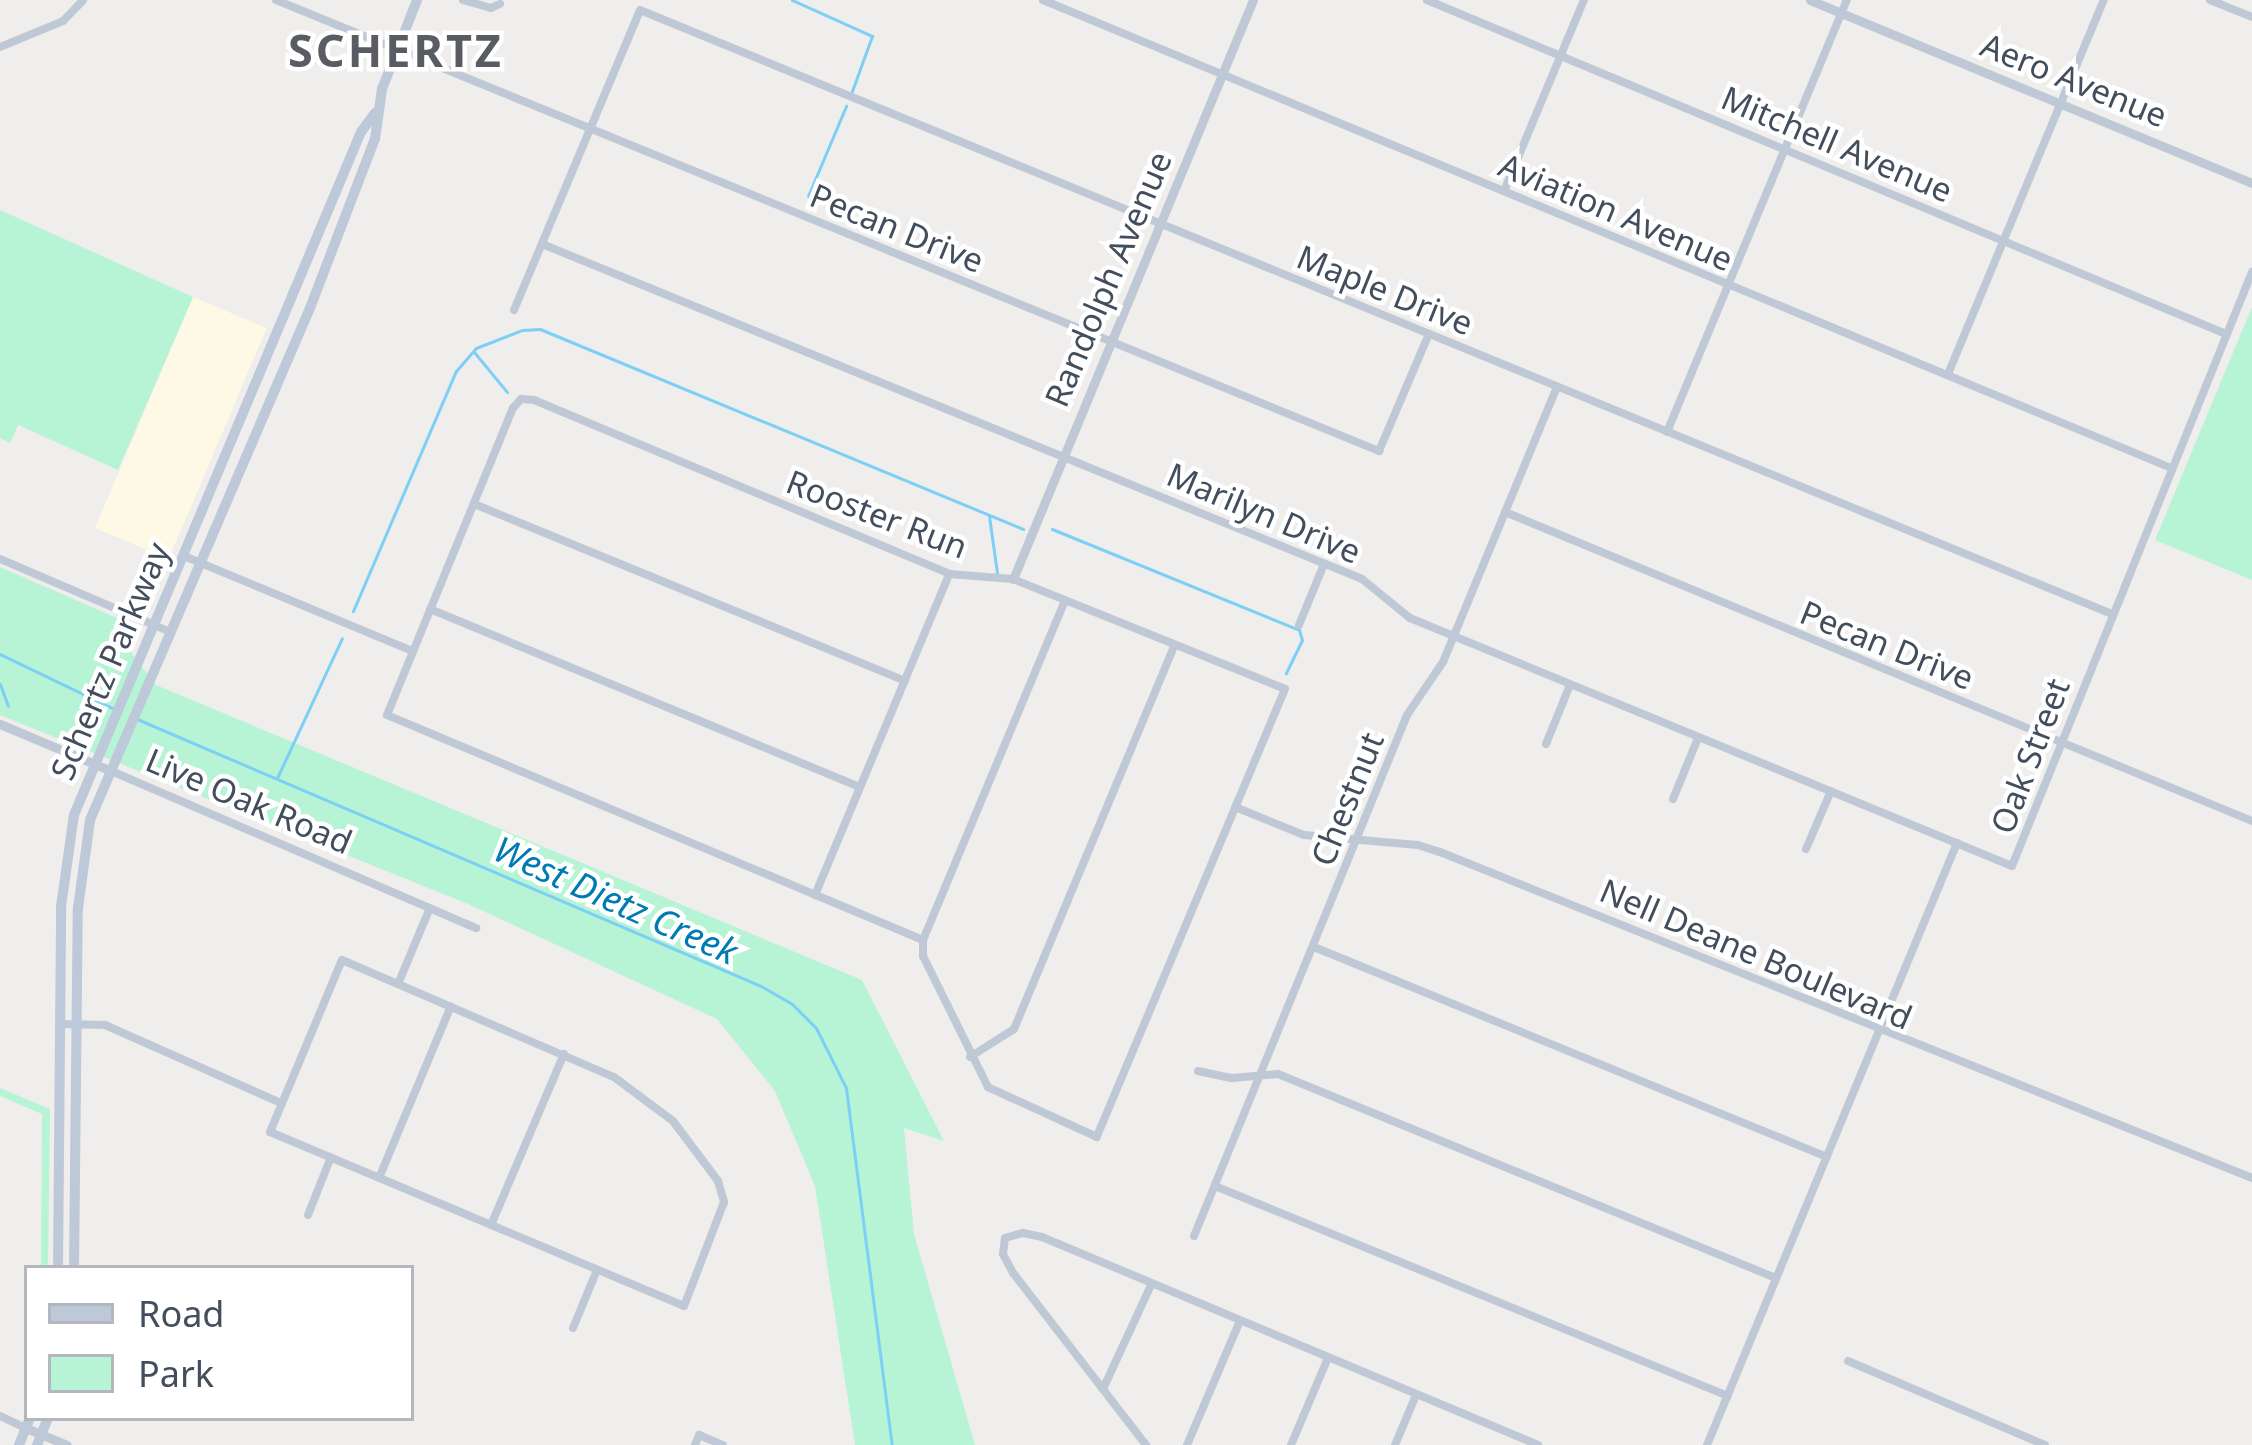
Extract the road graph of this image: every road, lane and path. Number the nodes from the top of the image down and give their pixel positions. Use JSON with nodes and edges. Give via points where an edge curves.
{"nodes":[{"id":1,"x":83,"y":0,"type":"edge"},
{"id":2,"x":276,"y":0,"type":"edge"},
{"id":3,"x":417,"y":0,"type":"edge"},
{"id":4,"x":463,"y":0,"type":"edge"},
{"id":5,"x":1043,"y":0,"type":"edge"},
{"id":6,"x":1253,"y":0,"type":"edge"},
{"id":7,"x":1427,"y":0,"type":"edge"},
{"id":8,"x":1583,"y":0,"type":"edge"},
{"id":9,"x":1810,"y":0,"type":"edge"},
{"id":10,"x":1847,"y":0,"type":"edge"},
{"id":11,"x":2104,"y":0,"type":"edge"},
{"id":12,"x":2210,"y":0,"type":"edge"},
{"id":13,"x":500,"y":4,"type":"dead end"},
{"id":14,"x":1841,"y":13,"type":"junction"},
{"id":15,"x":2252,"y":17,"type":"edge"},
{"id":16,"x":0,"y":47,"type":"edge"},
{"id":17,"x":397,"y":48,"type":"junction"},
{"id":18,"x":1560,"y":55,"type":"junction"},
{"id":19,"x":1222,"y":74,"type":"junction"},
{"id":20,"x":2062,"y":104,"type":"junction"},
{"id":21,"x":375,"y":113,"type":"junction"},
{"id":22,"x":592,"y":127,"type":"junction"},
{"id":23,"x":1784,"y":147,"type":"junction"},
{"id":24,"x":349,"y":161,"type":"junction"},
{"id":25,"x":364,"y":169,"type":"junction"},
{"id":26,"x":2252,"y":183,"type":"edge"},
{"id":27,"x":1504,"y":191,"type":"junction"},
{"id":28,"x":331,"y":206,"type":"junction"},
{"id":29,"x":346,"y":214,"type":"junction"},
{"id":30,"x":1160,"y":225,"type":"junction"},
{"id":31,"x":2005,"y":240,"type":"junction"},
{"id":32,"x":542,"y":244,"type":"junction"},
{"id":33,"x":2252,"y":272,"type":"edge"},
{"id":34,"x":1727,"y":284,"type":"junction"},
{"id":35,"x":294,"y":300,"type":"junction"},
{"id":36,"x":310,"y":308,"type":"junction"},
{"id":37,"x":514,"y":310,"type":"dead end"},
{"id":38,"x":1429,"y":334,"type":"junction"},
{"id":39,"x":2226,"y":334,"type":"junction"},
{"id":40,"x":1112,"y":341,"type":"junction"},
{"id":41,"x":268,"y":362,"type":"junction"},
{"id":42,"x":283,"y":368,"type":"junction"},
{"id":43,"x":1948,"y":374,"type":"junction"},
{"id":44,"x":1557,"y":387,"type":"junction"},
{"id":45,"x":1667,"y":432,"type":"junction"},
{"id":46,"x":228,"y":456,"type":"junction"},
{"id":47,"x":1064,"y":456,"type":"junction"},
{"id":48,"x":243,"y":462,"type":"junction"},
{"id":49,"x":2171,"y":467,"type":"junction"},
{"id":50,"x":208,"y":504,"type":"junction"},
{"id":51,"x":474,"y":504,"type":"junction"},
{"id":52,"x":221,"y":509,"type":"junction"},
{"id":53,"x":1505,"y":512,"type":"junction"},
{"id":54,"x":184,"y":556,"type":"junction"},
{"id":55,"x":0,"y":559,"type":"edge"},
{"id":56,"x":200,"y":562,"type":"junction"},
{"id":57,"x":1324,"y":564,"type":"junction"},
{"id":58,"x":949,"y":574,"type":"junction"},
{"id":59,"x":1012,"y":579,"type":"junction"},
{"id":60,"x":1065,"y":601,"type":"junction"},
{"id":61,"x":430,"y":609,"type":"junction"},
{"id":62,"x":2112,"y":614,"type":"junction"},
{"id":63,"x":154,"y":626,"type":"junction"},
{"id":64,"x":1299,"y":626,"type":"dead end"},
{"id":65,"x":170,"y":632,"type":"junction"},
{"id":66,"x":1453,"y":636,"type":"junction"},
{"id":67,"x":1175,"y":645,"type":"junction"},
{"id":68,"x":412,"y":651,"type":"junction"},
{"id":69,"x":905,"y":681,"type":"junction"},
{"id":70,"x":1570,"y":685,"type":"junction"},
{"id":71,"x":0,"y":724,"type":"edge"},
{"id":72,"x":1698,"y":738,"type":"junction"},
{"id":73,"x":2060,"y":742,"type":"junction"},
{"id":74,"x":1546,"y":744,"type":"dead end"},
{"id":75,"x":94,"y":763,"type":"junction"},
{"id":76,"x":109,"y":770,"type":"junction"},
{"id":77,"x":860,"y":787,"type":"junction"},
{"id":78,"x":1831,"y":791,"type":"junction"},
{"id":79,"x":1673,"y":799,"type":"dead end"},
{"id":80,"x":1235,"y":807,"type":"junction"},
{"id":81,"x":2252,"y":821,"type":"edge"},
{"id":82,"x":1356,"y":842,"type":"junction"},
{"id":83,"x":1957,"y":843,"type":"junction"},
{"id":84,"x":1806,"y":849,"type":"dead end"},
{"id":85,"x":815,"y":895,"type":"junction"},
{"id":86,"x":430,"y":908,"type":"junction"},
{"id":87,"x":476,"y":928,"type":"dead end"},
{"id":88,"x":923,"y":940,"type":"junction"},
{"id":89,"x":1314,"y":947,"type":"junction"},
{"id":90,"x":398,"y":984,"type":"junction"},
{"id":91,"x":451,"y":1006,"type":"junction"},
{"id":92,"x":77,"y":1022,"type":"junction"},
{"id":93,"x":61,"y":1024,"type":"junction"},
{"id":94,"x":1879,"y":1031,"type":"junction"},
{"id":95,"x":564,"y":1054,"type":"junction"},
{"id":96,"x":970,"y":1057,"type":"junction"},
{"id":97,"x":1198,"y":1071,"type":"dead end"},
{"id":98,"x":1261,"y":1074,"type":"junction"},
{"id":99,"x":281,"y":1102,"type":"junction"},
{"id":100,"x":331,"y":1157,"type":"junction"},
{"id":101,"x":1826,"y":1157,"type":"junction"},
{"id":102,"x":379,"y":1178,"type":"junction"},
{"id":103,"x":2252,"y":1178,"type":"edge"},
{"id":104,"x":1215,"y":1186,"type":"junction"},
{"id":105,"x":308,"y":1215,"type":"dead end"},
{"id":106,"x":491,"y":1225,"type":"junction"},
{"id":107,"x":1194,"y":1236,"type":"dead end"},
{"id":108,"x":58,"y":1265,"type":"edge"},
{"id":109,"x":74,"y":1265,"type":"edge"},
{"id":110,"x":597,"y":1270,"type":"junction"},
{"id":111,"x":1776,"y":1278,"type":"junction"},
{"id":112,"x":1151,"y":1285,"type":"junction"},
{"id":113,"x":1240,"y":1321,"type":"junction"},
{"id":114,"x":573,"y":1328,"type":"dead end"},
{"id":115,"x":1328,"y":1358,"type":"junction"},
{"id":116,"x":1848,"y":1361,"type":"dead end"},
{"id":117,"x":1103,"y":1389,"type":"junction"},
{"id":118,"x":1416,"y":1395,"type":"junction"},
{"id":119,"x":1728,"y":1396,"type":"junction"},
{"id":120,"x":0,"y":1416,"type":"edge"},
{"id":121,"x":28,"y":1423,"type":"edge"},
{"id":122,"x":1503,"y":1430,"type":"junction"},
{"id":123,"x":40,"y":1440,"type":"edge"},
{"id":124,"x":697,"y":1440,"type":"edge"},
{"id":125,"x":19,"y":1445,"type":"edge"},
{"id":126,"x":68,"y":1445,"type":"edge"},
{"id":127,"x":723,"y":1445,"type":"edge"},
{"id":128,"x":1146,"y":1445,"type":"edge"},
{"id":129,"x":1187,"y":1445,"type":"edge"},
{"id":130,"x":1291,"y":1445,"type":"edge"},
{"id":131,"x":1395,"y":1445,"type":"edge"},
{"id":132,"x":1497,"y":1445,"type":"edge"},
{"id":133,"x":1538,"y":1445,"type":"edge"},
{"id":134,"x":1707,"y":1445,"type":"edge"},
{"id":135,"x":2045,"y":1445,"type":"edge"}],
"edges":[{"from":1,"to":16,"type":"street","via":[[63,21]]},
{"from":2,"to":17,"type":"street","name":"Pecan Drive"},
{"from":3,"to":17,"type":"main road","name":"Schertz Parkway"},
{"from":4,"to":13,"type":"street"},
{"from":5,"to":19,"type":"street","name":"Aviation Avenue"},
{"from":6,"to":19,"type":"street","name":"Randolph Avenue"},
{"from":7,"to":18,"type":"street","name":"Mitchell Avenue"},
{"from":8,"to":18,"type":"street"},
{"from":9,"to":14,"type":"street","name":"Aero Avenue"},
{"from":10,"to":14,"type":"street"},
{"from":11,"to":20,"type":"street"},
{"from":12,"to":15,"type":"street"},
{"from":14,"to":20,"type":"street","name":"Aero Avenue"},
{"from":14,"to":23,"type":"street"},
{"from":17,"to":21,"type":"main road","name":"Schertz Parkway"},
{"from":17,"to":22,"type":"street","name":"Pecan Drive"},
{"from":18,"to":23,"type":"street","name":"Mitchell Avenue"},
{"from":18,"to":27,"type":"street"},
{"from":19,"to":27,"type":"street","name":"Aviation Avenue"},
{"from":19,"to":30,"type":"street","name":"Randolph Avenue"},
{"from":20,"to":26,"type":"street","name":"Aero Avenue"},
{"from":20,"to":31,"type":"street"},
{"from":21,"to":24,"type":"main road","name":"Schertz Parkway"},
{"from":21,"to":25,"type":"main road","name":"Schertz Parkway"},
{"from":22,"to":30,"type":"street","name":"Maple Drive","via":[[640,10]]},
{"from":22,"to":32,"type":"street"},
{"from":22,"to":40,"type":"street","name":"Pecan Drive"},
{"from":23,"to":31,"type":"street","name":"Mitchell Avenue"},
{"from":23,"to":34,"type":"street"},
{"from":24,"to":25,"type":"main road"},
{"from":24,"to":28,"type":"main road","name":"Schertz Parkway"},
{"from":25,"to":29,"type":"main road","name":"Schertz Parkway"},
{"from":27,"to":34,"type":"street","name":"Aviation Avenue"},
{"from":28,"to":29,"type":"main road"},
{"from":28,"to":35,"type":"main road","name":"Schertz Parkway"},
{"from":29,"to":36,"type":"main road","name":"Schertz Parkway"},
{"from":30,"to":38,"type":"street","name":"Maple Drive"},
{"from":30,"to":40,"type":"street","name":"Randolph Avenue"},
{"from":31,"to":39,"type":"street","name":"Mitchell Avenue"},
{"from":31,"to":43,"type":"street"},
{"from":32,"to":37,"type":"street"},
{"from":32,"to":47,"type":"street","name":"Marilyn Drive"},
{"from":33,"to":39,"type":"street","name":"Oak Street"},
{"from":34,"to":43,"type":"street","name":"Aviation Avenue"},
{"from":34,"to":45,"type":"street"},
{"from":35,"to":36,"type":"main road"},
{"from":35,"to":41,"type":"main road","name":"Schertz Parkway"},
{"from":36,"to":42,"type":"main road","name":"Schertz Parkway"},
{"from":38,"to":40,"type":"street","name":"Pecan Drive","via":[[1379,451]]},
{"from":38,"to":44,"type":"street","name":"Maple Drive"},
{"from":39,"to":49,"type":"street","name":"Oak Street"},
{"from":40,"to":47,"type":"street","name":"Randolph Avenue"},
{"from":41,"to":42,"type":"main road"},
{"from":41,"to":46,"type":"main road","name":"Schertz Parkway"},
{"from":42,"to":48,"type":"main road","name":"Schertz Parkway"},
{"from":43,"to":49,"type":"street","name":"Aviation Avenue"},
{"from":44,"to":45,"type":"street","name":"Maple Drive"},
{"from":44,"to":53,"type":"street","name":"Chestnut"},
{"from":45,"to":62,"type":"street","name":"Maple Drive"},
{"from":46,"to":48,"type":"main road"},
{"from":46,"to":50,"type":"main road","name":"Schertz Parkway"},
{"from":47,"to":57,"type":"street","name":"Marilyn Drive"},
{"from":47,"to":59,"type":"street","name":"Randolph Avenue"},
{"from":48,"to":52,"type":"main road","name":"Schertz Parkway"},
{"from":49,"to":62,"type":"street","name":"Oak Street"},
{"from":50,"to":52,"type":"main road"},
{"from":50,"to":54,"type":"main road","name":"Schertz Parkway"},
{"from":51,"to":58,"type":"street","name":"Rooster Run","via":[[521,399]]},
{"from":51,"to":61,"type":"street"},
{"from":51,"to":69,"type":"street"},
{"from":52,"to":56,"type":"main road","name":"Schertz Parkway"},
{"from":53,"to":66,"type":"street","name":"Chestnut"},
{"from":53,"to":73,"type":"street","name":"Pecan Drive"},
{"from":54,"to":56,"type":"street"},
{"from":54,"to":63,"type":"main road","name":"Schertz Parkway"},
{"from":55,"to":63,"type":"street"},
{"from":56,"to":65,"type":"main road","name":"Schertz Parkway"},
{"from":56,"to":68,"type":"street"},
{"from":57,"to":64,"type":"street"},
{"from":57,"to":66,"type":"street","name":"Marilyn Drive"},
{"from":58,"to":59,"type":"street","name":"Rooster Run"},
{"from":58,"to":69,"type":"street"},
{"from":59,"to":60,"type":"street","name":"Rooster Run"},
{"from":60,"to":67,"type":"street","name":"Rooster Run"},
{"from":60,"to":88,"type":"street"},
{"from":61,"to":68,"type":"street"},
{"from":61,"to":77,"type":"street"},
{"from":62,"to":73,"type":"street","name":"Oak Street"},
{"from":63,"to":65,"type":"street"},
{"from":63,"to":75,"type":"main road","name":"Schertz Parkway"},
{"from":65,"to":76,"type":"main road","name":"Schertz Parkway"},
{"from":66,"to":70,"type":"street","name":"Marilyn Drive"},
{"from":66,"to":82,"type":"street","name":"Chestnut","via":[[1407,716]]},
{"from":67,"to":80,"type":"street","name":"Rooster Run","via":[[1285,689]]},
{"from":67,"to":96,"type":"street","via":[[1014,1029]]},
{"from":68,"to":85,"type":"street","via":[[387,716]]},
{"from":69,"to":77,"type":"street"},
{"from":70,"to":72,"type":"street","name":"Marilyn Drive"},
{"from":70,"to":74,"type":"street"},
{"from":71,"to":75,"type":"street","name":"Live Oak Road"},
{"from":72,"to":78,"type":"street","name":"Marilyn Drive"},
{"from":72,"to":79,"type":"street"},
{"from":73,"to":81,"type":"street","name":"Pecan Drive"},
{"from":73,"to":83,"type":"street","name":"Oak Street","via":[[2012,866]]},
{"from":75,"to":76,"type":"street","name":"Live Oak Road"},
{"from":75,"to":93,"type":"main road","name":"Schertz Parkway","via":[[65,855]]},
{"from":76,"to":86,"type":"street","name":"Live Oak Road"},
{"from":76,"to":92,"type":"main road","name":"Schertz Parkway","via":[[82,858]]},
{"from":77,"to":85,"type":"street"},
{"from":78,"to":83,"type":"street","name":"Marilyn Drive"},
{"from":78,"to":84,"type":"street"},
{"from":80,"to":82,"type":"street","name":"Nell Deane Boulevard","via":[[1304,835]]},
{"from":80,"to":96,"type":"street","via":[[1096,1137],[998,1096]]},
{"from":82,"to":89,"type":"street","name":"Chestnut"},
{"from":82,"to":94,"type":"street","name":"Nell Deane Boulevard","via":[[1440,852]]},
{"from":83,"to":94,"type":"street","name":"Oak Street"},
{"from":85,"to":88,"type":"street"},
{"from":86,"to":87,"type":"street","name":"Live Oak Road"},
{"from":86,"to":90,"type":"street"},
{"from":88,"to":96,"type":"street","via":[[928,971]]},
{"from":89,"to":98,"type":"street","name":"Chestnut"},
{"from":89,"to":101,"type":"street"},
{"from":90,"to":91,"type":"street"},
{"from":90,"to":99,"type":"street","via":[[342,960]]},
{"from":91,"to":95,"type":"street"},
{"from":91,"to":102,"type":"street"},
{"from":92,"to":93,"type":"street"},
{"from":92,"to":99,"type":"street","via":[[105,1025]]},
{"from":92,"to":109,"type":"main road","name":"Schertz Parkway"},
{"from":93,"to":108,"type":"main road","name":"Schertz Parkway"},
{"from":94,"to":101,"type":"street","name":"Oak Street"},
{"from":94,"to":103,"type":"street","name":"Nell Deane Boulevard"},
{"from":95,"to":106,"type":"street"},
{"from":95,"to":110,"type":"street","via":[[655,1105],[690,1139],[722,1189],[722,1215],[684,1306]]},
{"from":97,"to":98,"type":"street"},
{"from":98,"to":104,"type":"street","name":"Chestnut"},
{"from":98,"to":111,"type":"street","via":[[1278,1074]]},
{"from":99,"to":100,"type":"street","via":[[270,1132]]},
{"from":100,"to":102,"type":"street"},
{"from":100,"to":105,"type":"street"},
{"from":101,"to":111,"type":"street","name":"Oak Street"},
{"from":102,"to":106,"type":"street"},
{"from":104,"to":107,"type":"street","name":"Chestnut"},
{"from":104,"to":119,"type":"street"},
{"from":106,"to":110,"type":"street"},
{"from":110,"to":114,"type":"street"},
{"from":111,"to":119,"type":"street","name":"Oak Street"},
{"from":112,"to":113,"type":"street"},
{"from":112,"to":117,"type":"street"},
{"from":112,"to":117,"type":"street","via":[[1042,1237],[1005,1238],[1013,1273]]},
{"from":113,"to":115,"type":"street"},
{"from":113,"to":129,"type":"street"},
{"from":115,"to":118,"type":"street"},
{"from":115,"to":130,"type":"street"},
{"from":116,"to":135,"type":"street"},
{"from":117,"to":128,"type":"street"},
{"from":118,"to":122,"type":"street"},
{"from":118,"to":131,"type":"street"},
{"from":119,"to":134,"type":"street","name":"Oak Street"},
{"from":120,"to":121,"type":"street"},
{"from":121,"to":123,"type":"street"},
{"from":121,"to":125,"type":"main road"},
{"from":122,"to":132,"type":"street"},
{"from":122,"to":133,"type":"street"},
{"from":123,"to":126,"type":"street"},
{"from":124,"to":127,"type":"street"}]}
